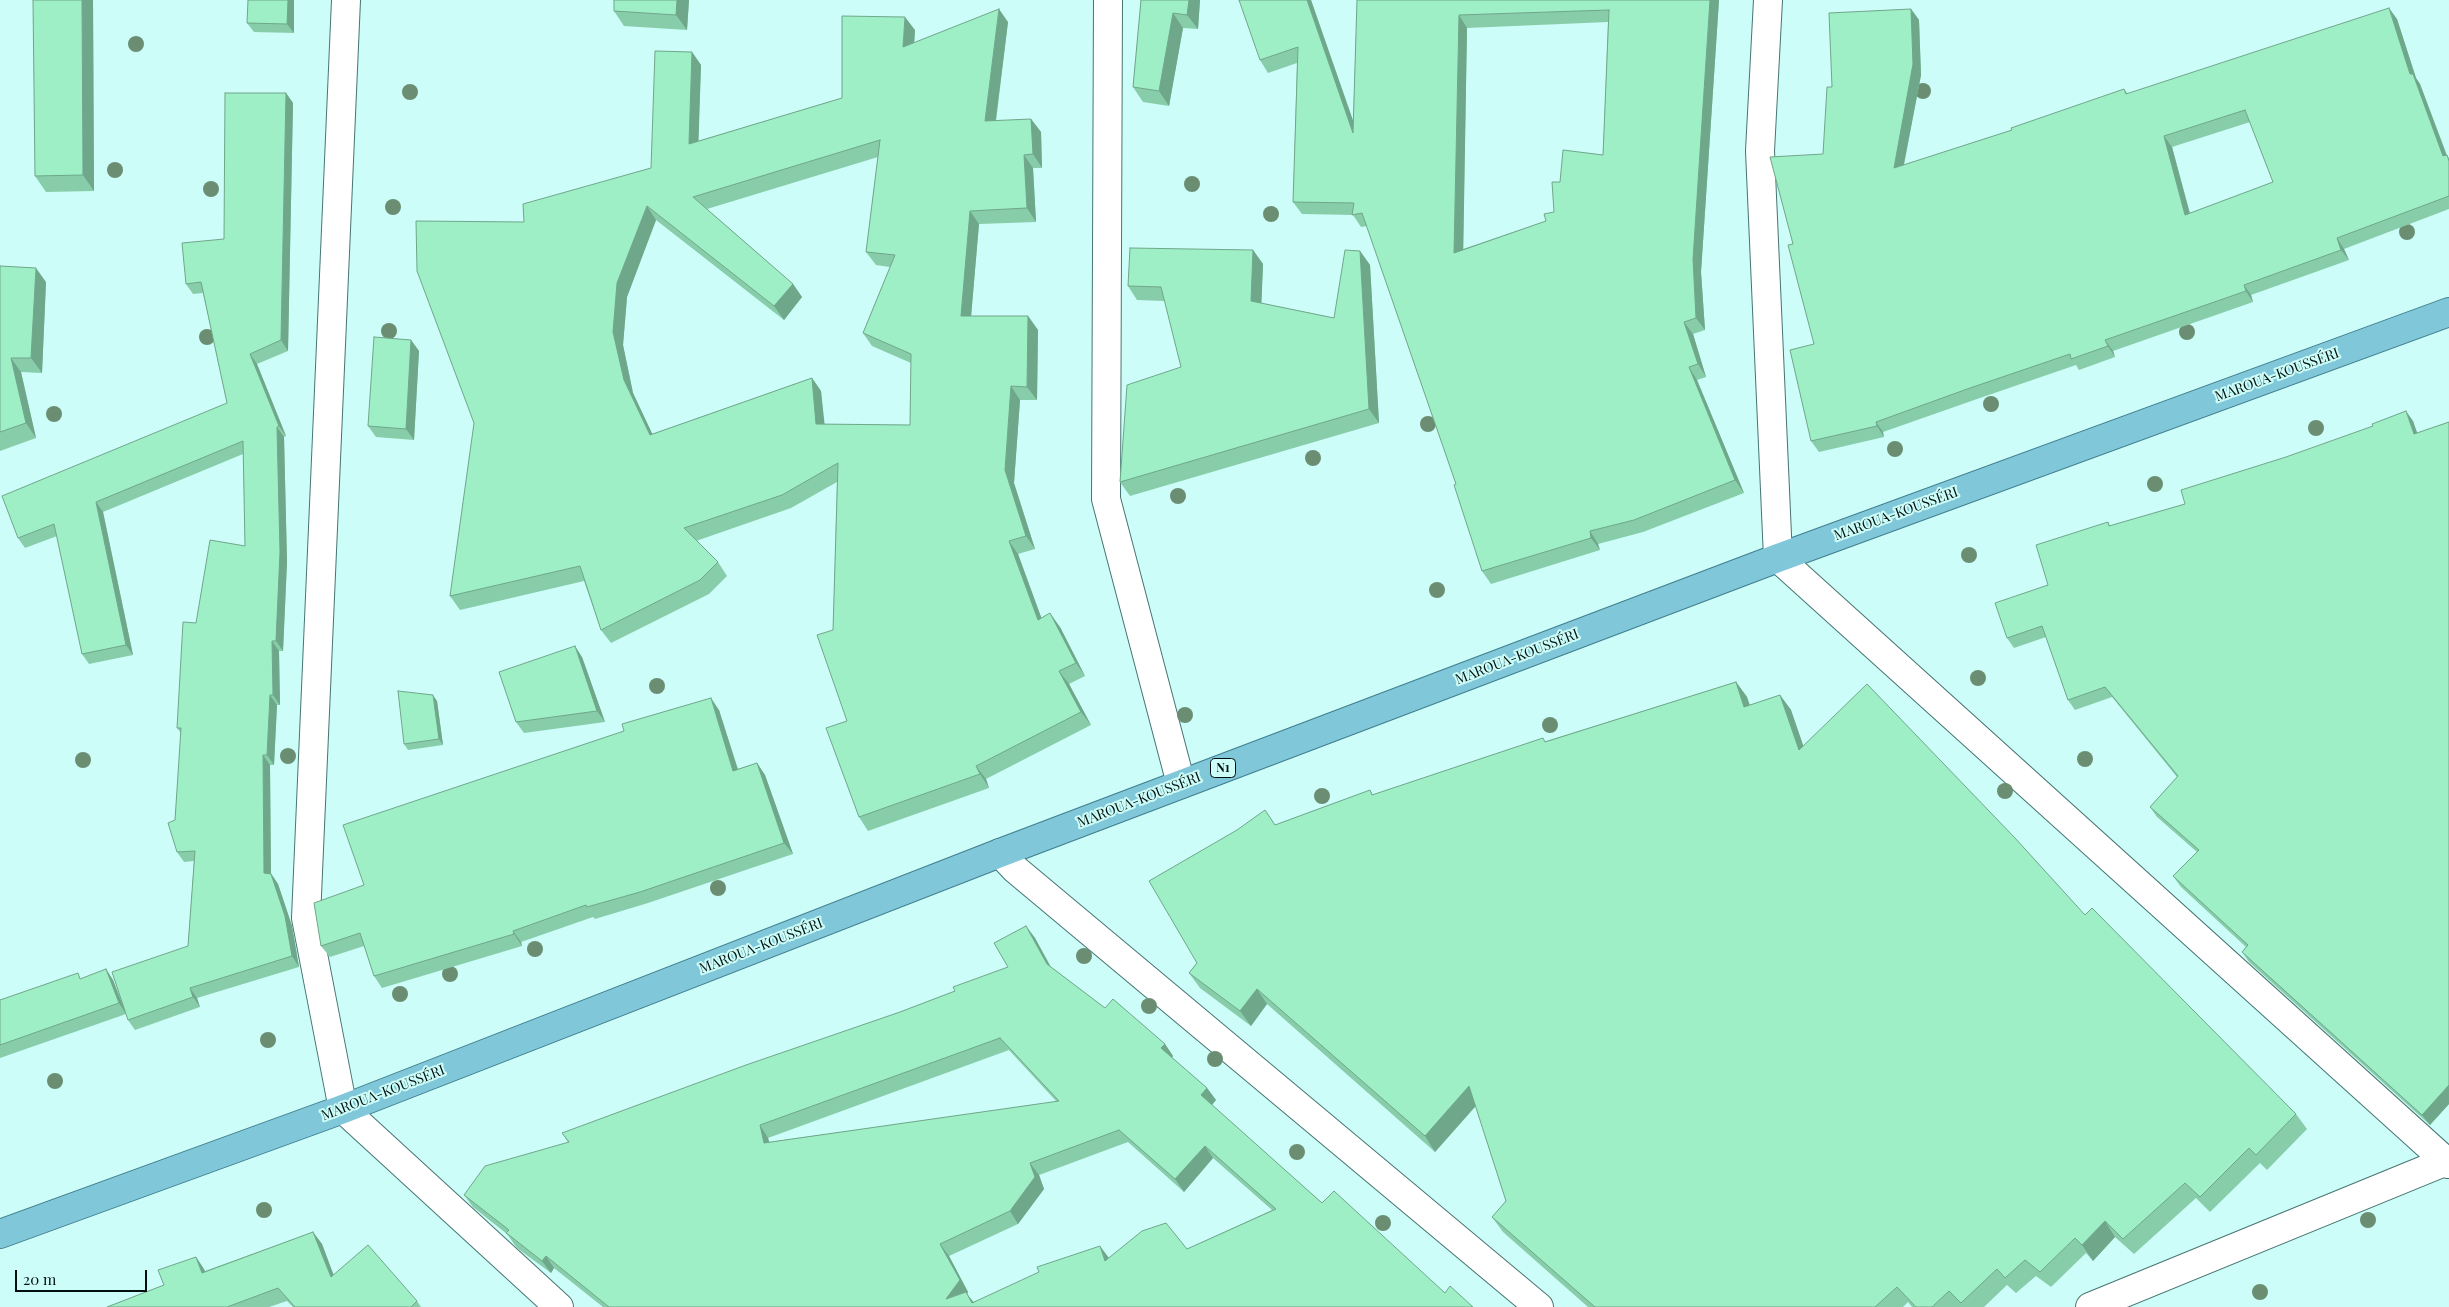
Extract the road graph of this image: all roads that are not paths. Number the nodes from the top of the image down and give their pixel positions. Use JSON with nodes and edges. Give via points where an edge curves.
{"nodes":[{"id":1,"x":346,"y":0,"type":"edge"},
{"id":2,"x":1108,"y":0,"type":"edge"},
{"id":3,"x":1768,"y":0,"type":"edge"},
{"id":4,"x":2449,"y":312,"type":"edge"},
{"id":5,"x":1778,"y":558,"type":"junction"},
{"id":6,"x":1181,"y":784,"type":"junction"},
{"id":7,"x":1000,"y":853,"type":"junction"},
{"id":8,"x":343,"y":1110,"type":"junction"},
{"id":9,"x":2448,"y":1162,"type":"edge"},
{"id":10,"x":0,"y":1234,"type":"edge"},
{"id":11,"x":559,"y":1307,"type":"edge"},
{"id":12,"x":1539,"y":1307,"type":"edge"},
{"id":13,"x":2090,"y":1307,"type":"edge"}],
"edges":[{"from":1,"to":8,"type":"street","via":[[306,918]]},
{"from":2,"to":6,"type":"street","via":[[1106,499]]},
{"from":3,"to":5,"type":"street","via":[[1760,151]]},
{"from":4,"to":5,"type":"highway","name":"MAROUA-KOUSSÉRI","number":"N1"},
{"from":5,"to":6,"type":"highway","name":"MAROUA-KOUSSÉRI","number":"N1"},
{"from":5,"to":9,"type":"street"},
{"from":6,"to":7,"type":"highway","name":"MAROUA-KOUSSÉRI","number":"N1"},
{"from":7,"to":8,"type":"highway","name":"MAROUA-KOUSSÉRI","number":"N1"},
{"from":7,"to":12,"type":"street"},
{"from":8,"to":10,"type":"highway","name":"MAROUA-KOUSSÉRI","number":"N1"},
{"from":8,"to":11,"type":"street"},
{"from":9,"to":13,"type":"street"}]}
